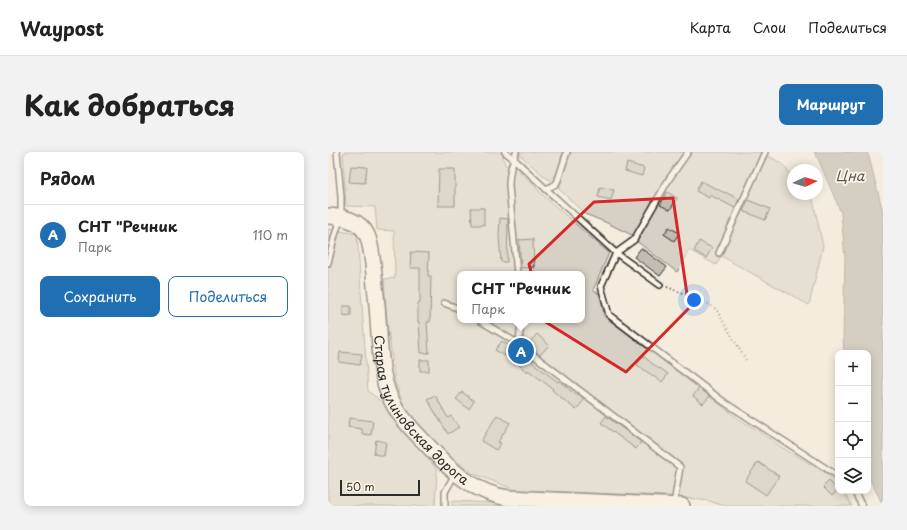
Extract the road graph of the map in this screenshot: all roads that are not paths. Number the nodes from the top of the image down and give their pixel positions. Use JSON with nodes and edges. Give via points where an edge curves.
{"nodes":[{"id":1,"x":337,"y":152,"type":"edge"},
{"id":2,"x":505,"y":152,"type":"edge"},
{"id":3,"x":516,"y":152,"type":"edge"},
{"id":4,"x":567,"y":152,"type":"edge"},
{"id":5,"x":688,"y":152,"type":"edge"},
{"id":6,"x":765,"y":152,"type":"edge"},
{"id":7,"x":514,"y":159,"type":"junction"},
{"id":8,"x":546,"y":190,"type":"junction"},
{"id":9,"x":334,"y":217,"type":"edge"},
{"id":10,"x":616,"y":253,"type":"junction"},
{"id":11,"x":718,"y":253,"type":"dead end"},
{"id":12,"x":328,"y":264,"type":"edge"},
{"id":13,"x":517,"y":271,"type":"edge"},
{"id":14,"x":660,"y":285,"type":"road end"},
{"id":15,"x":444,"y":302,"type":"dead end"},
{"id":16,"x":457,"y":308,"type":"edge"},
{"id":17,"x":484,"y":323,"type":"edge"},
{"id":18,"x":521,"y":323,"type":"edge"},
{"id":19,"x":519,"y":344,"type":"junction"},
{"id":20,"x":456,"y":473,"type":"junction"},
{"id":21,"x":835,"y":474,"type":"edge"},
{"id":22,"x":856,"y":494,"type":"edge"},
{"id":23,"x":445,"y":506,"type":"edge"},
{"id":24,"x":674,"y":506,"type":"edge"},
{"id":25,"x":682,"y":506,"type":"edge"},
{"id":26,"x":862,"y":506,"type":"edge"}],
"edges":[{"from":1,"to":9,"type":"lane","via":[[341,197]]},
{"from":2,"to":7,"type":"lane"},
{"from":3,"to":7,"type":"lane"},
{"from":4,"to":8,"type":"lane","via":[[556,184]]},
{"from":5,"to":10,"type":"lane","via":[[669,179],[634,240]]},
{"from":6,"to":11,"type":"lane"},
{"from":7,"to":8,"type":"lane"},
{"from":7,"to":13,"type":"lane","via":[[509,186]]},
{"from":8,"to":10,"type":"lane"},
{"from":9,"to":12,"type":"lane","via":[[335,235]]},
{"from":9,"to":20,"type":"street","name":"Старая тулиновская дорога","via":[[358,225],[369,241],[381,364],[388,392],[395,407]]},
{"from":10,"to":14,"type":"lane"},
{"from":10,"to":21,"type":"lane","via":[[601,286],[609,315],[724,402]]},
{"from":15,"to":16,"type":"lane"},
{"from":17,"to":19,"type":"lane"},
{"from":18,"to":19,"type":"lane"},
{"from":19,"to":24,"type":"lane","via":[[680,467]]},
{"from":20,"to":23,"type":"lane","via":[[444,492]]},
{"from":20,"to":24,"type":"street","name":"Старая тулиновская дорога","via":[[481,490],[504,497]]},
{"from":22,"to":26,"type":"lane"},
{"from":24,"to":25,"type":"street","name":"Старая тулиновская дорога"}]}
